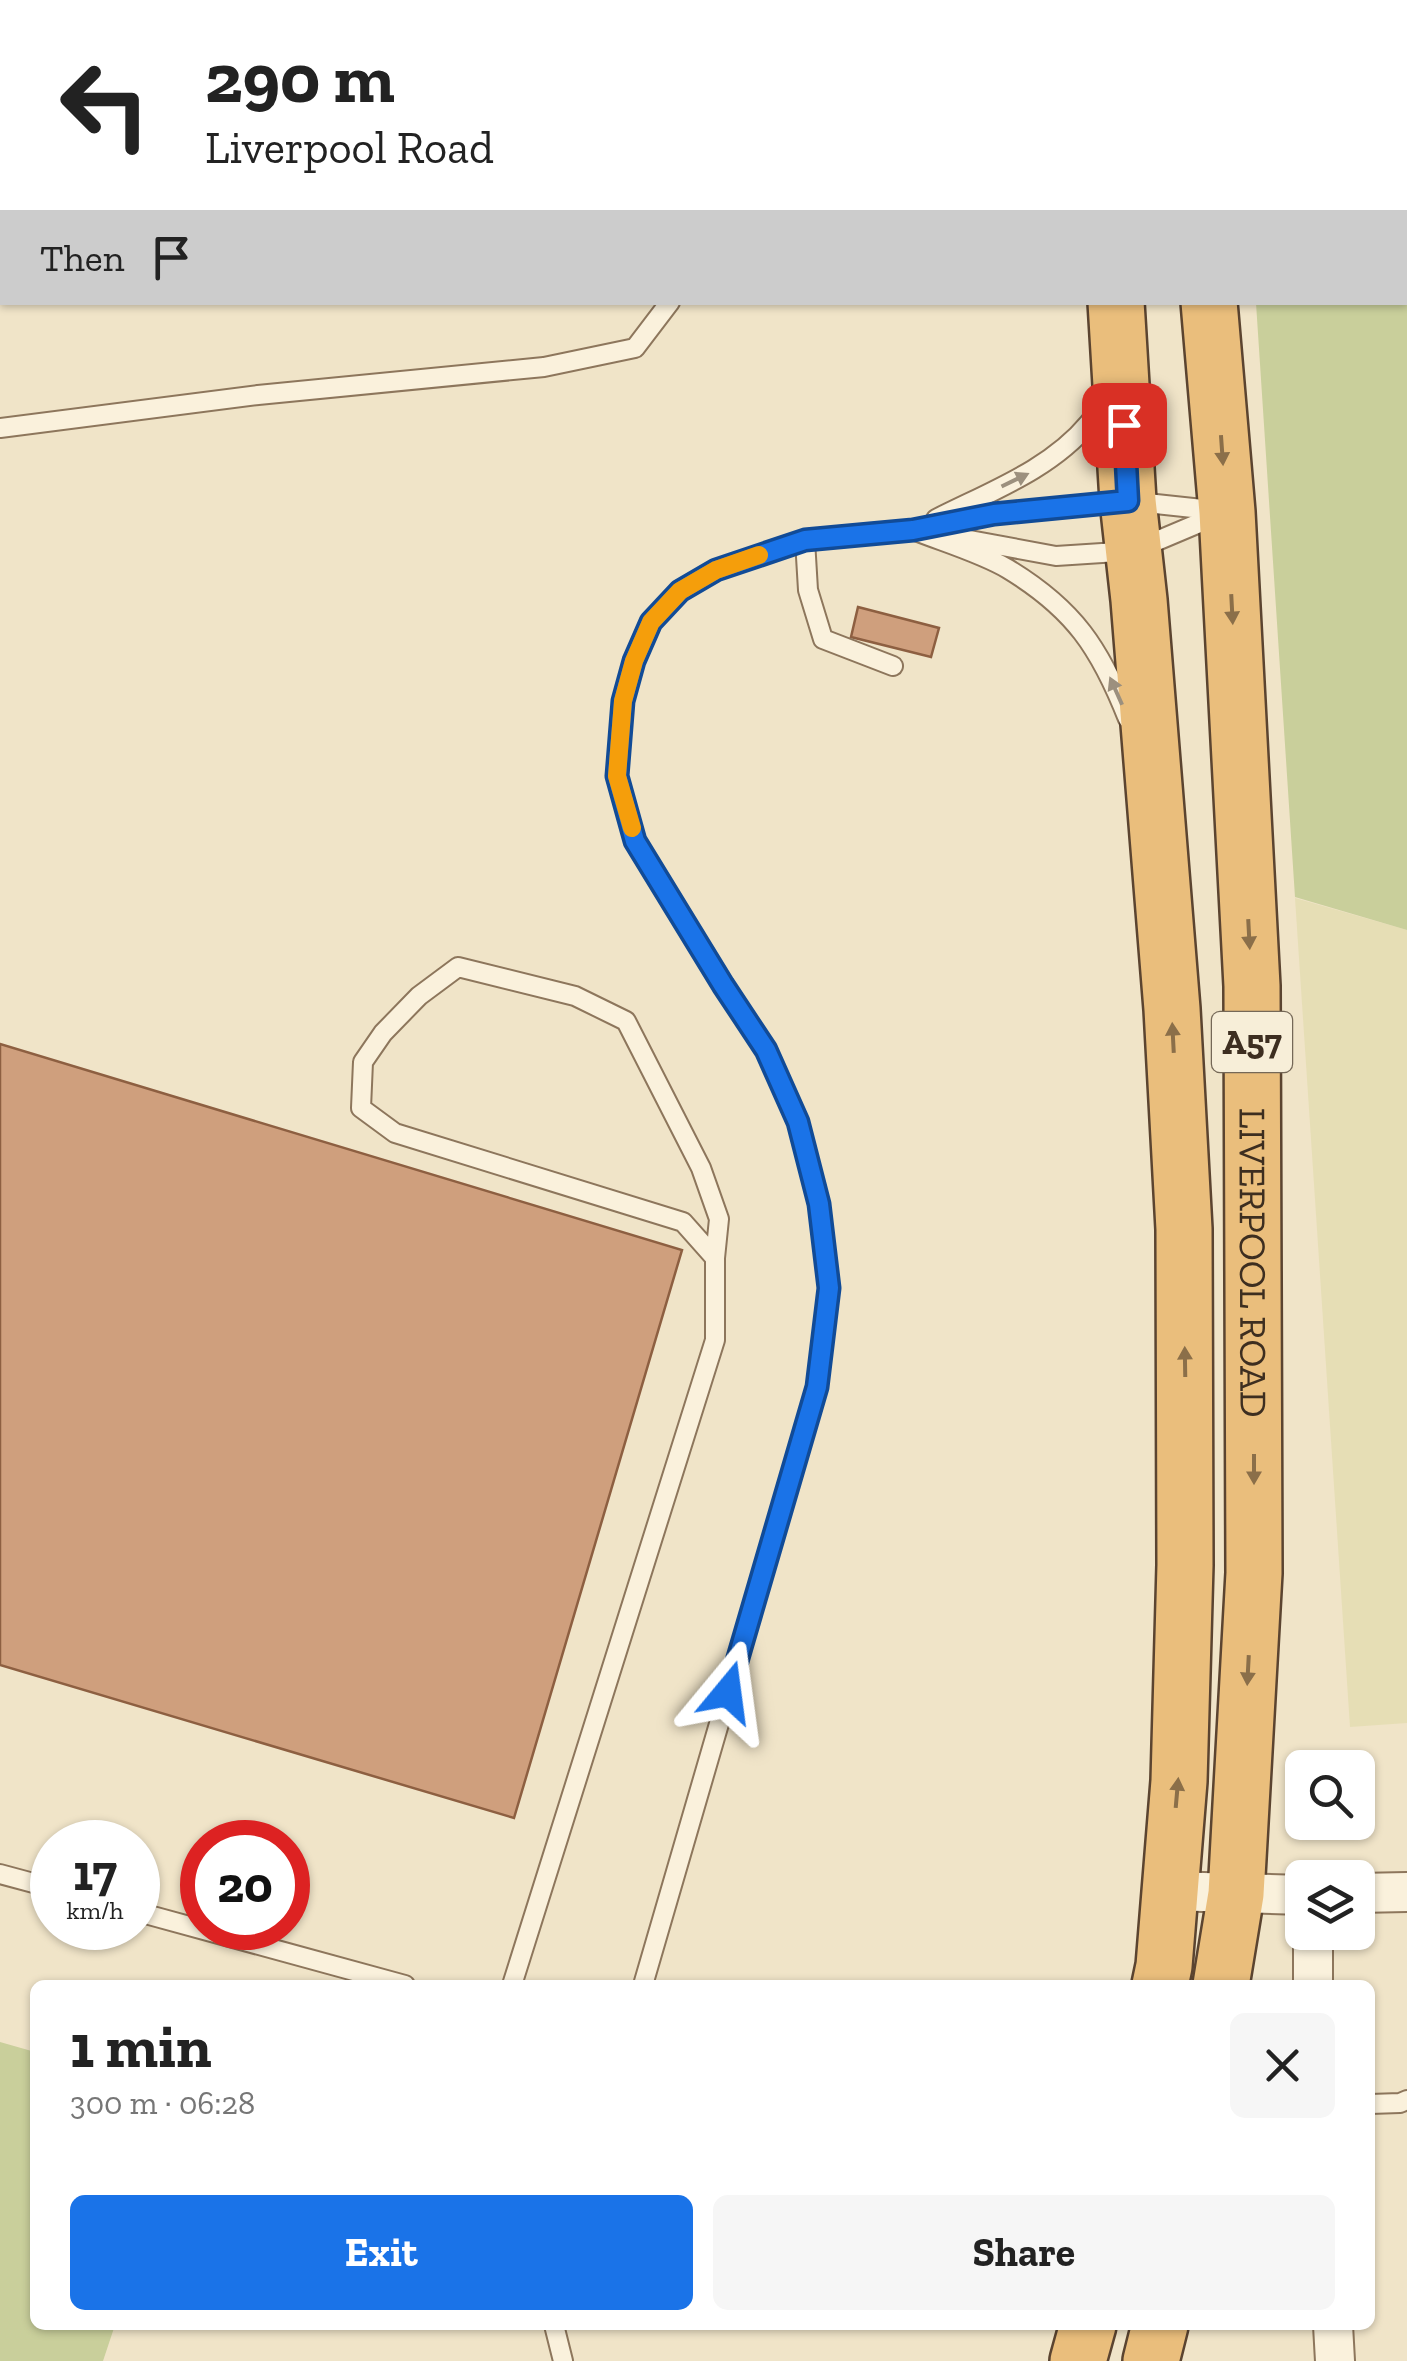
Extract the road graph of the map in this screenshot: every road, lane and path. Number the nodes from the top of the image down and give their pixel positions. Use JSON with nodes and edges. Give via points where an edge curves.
{"nodes":[{"id":1,"x":668,"y":305,"type":"edge"},
{"id":2,"x":1209,"y":305,"type":"edge"},
{"id":3,"x":1118,"y":324,"type":"edge"},
{"id":4,"x":0,"y":428,"type":"edge"},
{"id":5,"x":1227,"y":512,"type":"junction"},
{"id":6,"x":1131,"y":526,"type":"junction"},
{"id":7,"x":913,"y":530,"type":"junction"},
{"id":8,"x":805,"y":540,"type":"junction"},
{"id":9,"x":893,"y":666,"type":"dead end"},
{"id":10,"x":1152,"y":782,"type":"junction"},
{"id":11,"x":715,"y":1258,"type":"junction"},
{"id":12,"x":0,"y":1874,"type":"edge"},
{"id":13,"x":30,"y":1882,"type":"edge"},
{"id":14,"x":1169,"y":1890,"type":"junction"},
{"id":15,"x":1407,"y":1892,"type":"edge"},
{"id":16,"x":1375,"y":1893,"type":"edge"},
{"id":17,"x":1236,"y":1894,"type":"junction"},
{"id":18,"x":1285,"y":1895,"type":"edge"},
{"id":19,"x":160,"y":1918,"type":"edge"},
{"id":20,"x":1313,"y":1950,"type":"edge"},
{"id":21,"x":387,"y":1980,"type":"edge"},
{"id":22,"x":514,"y":1980,"type":"edge"},
{"id":23,"x":644,"y":1980,"type":"edge"},
{"id":24,"x":1161,"y":1980,"type":"edge"},
{"id":25,"x":1222,"y":1980,"type":"edge"},
{"id":26,"x":1314,"y":1980,"type":"edge"},
{"id":27,"x":1407,"y":2100,"type":"edge"},
{"id":28,"x":1375,"y":2104,"type":"edge"},
{"id":29,"x":555,"y":2330,"type":"edge"},
{"id":30,"x":1087,"y":2330,"type":"edge"},
{"id":31,"x":1159,"y":2330,"type":"edge"},
{"id":32,"x":1333,"y":2330,"type":"edge"},
{"id":33,"x":563,"y":2361,"type":"edge"},
{"id":34,"x":1078,"y":2361,"type":"edge"},
{"id":35,"x":1150,"y":2361,"type":"edge"},
{"id":36,"x":1336,"y":2361,"type":"edge"}],
"edges":[{"from":1,"to":4,"type":"lane","via":[[634,348],[544,367]]},
{"from":2,"to":5,"type":"highway","name":"LIVERPOOL ROAD","number":"A57","one_way":true},
{"from":3,"to":6,"type":"highway","number":"A57"},
{"from":7,"to":3,"type":"lane","one_way":true,"via":[[1032,472],[1090,423],[1106,396]]},
{"from":5,"to":6,"type":"lane"},
{"from":5,"to":6,"type":"lane"},
{"from":5,"to":17,"type":"highway","name":"LIVERPOOL ROAD","number":"A57","one_way":true,"via":[[1252,986],[1254,1573]]},
{"from":6,"to":7,"type":"lane","via":[[994,514]]},
{"from":6,"to":7,"type":"lane","via":[[1056,556]]},
{"from":6,"to":10,"type":"highway","number":"A57"},
{"from":7,"to":8,"type":"lane"},
{"from":10,"to":7,"type":"lane","one_way":true,"via":[[1096,648],[1062,607],[1006,568]]},
{"from":8,"to":9,"type":"lane","via":[[808,590],[823,639]]},
{"from":8,"to":23,"type":"lane","via":[[716,570],[680,591],[651,622],[623,701],[617,776],[635,841],[766,1050],[798,1122],[819,1204],[829,1288],[817,1387]]},
{"from":14,"to":10,"type":"highway","number":"A57","one_way":true,"via":[[1186,1565],[1184,1229]]},
{"from":11,"to":11,"type":"lane","via":[[683,1222],[394,1133],[361,1108],[363,1062],[419,996],[458,966],[575,996],[626,1021],[701,1168],[719,1219]]},
{"from":11,"to":22,"type":"lane","via":[[716,1340]]},
{"from":12,"to":13,"type":"lane"},
{"from":14,"to":17,"type":"street"},
{"from":14,"to":24,"type":"highway","number":"A57"},
{"from":15,"to":16,"type":"street"},
{"from":17,"to":18,"type":"street"},
{"from":17,"to":25,"type":"highway","name":"LIVERPOOL ROAD","number":"A57"},
{"from":19,"to":21,"type":"lane"},
{"from":20,"to":26,"type":"street"},
{"from":27,"to":28,"type":"lane"},
{"from":29,"to":33,"type":"lane"},
{"from":30,"to":34,"type":"highway"},
{"from":31,"to":35,"type":"highway"},
{"from":32,"to":36,"type":"street"}]}
